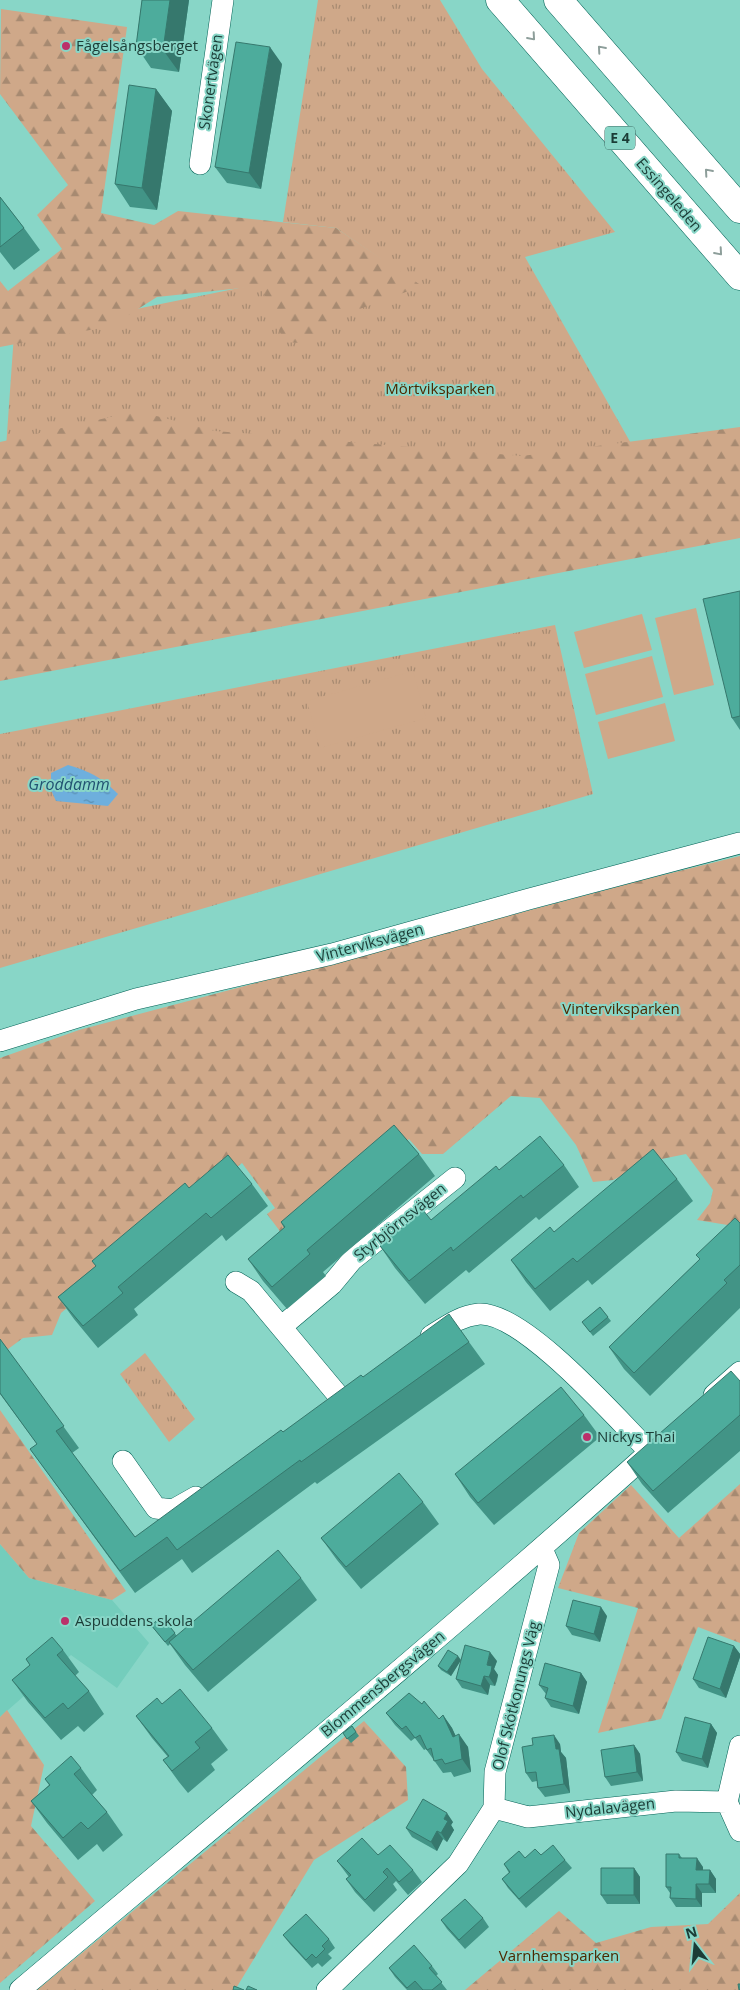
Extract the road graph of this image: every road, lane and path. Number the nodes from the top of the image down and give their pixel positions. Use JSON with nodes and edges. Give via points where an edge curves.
{"nodes":[{"id":1,"x":223,"y":0,"type":"edge"},
{"id":2,"x":500,"y":0,"type":"edge"},
{"id":3,"x":558,"y":0,"type":"edge"},
{"id":4,"x":200,"y":164,"type":"dead end"},
{"id":5,"x":740,"y":208,"type":"edge"},
{"id":6,"x":740,"y":276,"type":"edge"},
{"id":7,"x":740,"y":843,"type":"edge"},
{"id":8,"x":0,"y":1041,"type":"edge"},
{"id":9,"x":455,"y":1178,"type":"dead end"},
{"id":10,"x":236,"y":1282,"type":"dead end"},
{"id":11,"x":281,"y":1328,"type":"junction"},
{"id":12,"x":411,"y":1349,"type":"edge"},
{"id":13,"x":740,"y":1372,"type":"edge"},
{"id":14,"x":337,"y":1395,"type":"edge"},
{"id":15,"x":698,"y":1409,"type":"edge"},
{"id":16,"x":123,"y":1461,"type":"dead end"},
{"id":17,"x":211,"y":1486,"type":"edge"},
{"id":18,"x":542,"y":1549,"type":"junction"},
{"id":19,"x":740,"y":1746,"type":"edge"},
{"id":20,"x":728,"y":1802,"type":"junction"},
{"id":21,"x":494,"y":1808,"type":"junction"},
{"id":22,"x":740,"y":1831,"type":"edge"},
{"id":23,"x":20,"y":1990,"type":"edge"},
{"id":24,"x":327,"y":1990,"type":"edge"}],
"edges":[{"from":1,"to":4,"type":"street","name":"Skonertvägen"},
{"from":2,"to":6,"type":"highway","name":"Essingeleden","number":"E 4","one_way":true},
{"from":5,"to":3,"type":"highway","one_way":true},
{"from":7,"to":8,"type":"street","name":"Vinterviksvägen","via":[[332,954],[136,999]]},
{"from":9,"to":11,"type":"street","name":"Styrbjörnsvägen","via":[[352,1260],[332,1284]]},
{"from":10,"to":11,"type":"street","via":[[251,1291]]},
{"from":11,"to":14,"type":"street"},
{"from":12,"to":18,"type":"street","name":"Blommensbergsvägen","via":[[457,1319],[481,1314],[498,1317],[543,1347],[657,1446]]},
{"from":13,"to":15,"type":"street"},
{"from":16,"to":17,"type":"street","via":[[156,1508],[173,1510]]},
{"from":18,"to":21,"type":"street","name":"Olof Skötkonungs Väg","via":[[549,1565],[495,1772]]},
{"from":18,"to":23,"type":"street","name":"Blommensbergsvägen"},
{"from":19,"to":20,"type":"street"},
{"from":20,"to":21,"type":"street","name":"Nydalavägen","via":[[676,1801],[528,1817]]},
{"from":20,"to":22,"type":"street"},
{"from":21,"to":24,"type":"street","via":[[458,1864]]}]}
